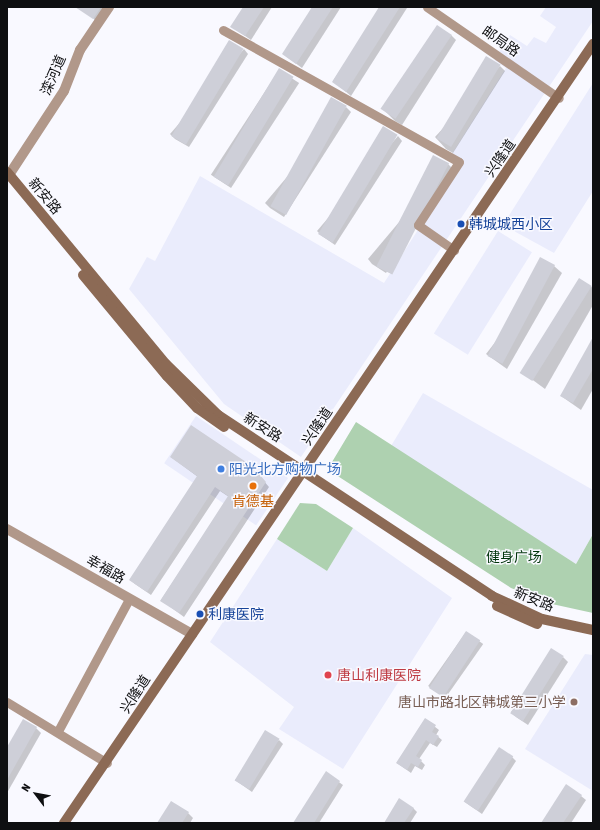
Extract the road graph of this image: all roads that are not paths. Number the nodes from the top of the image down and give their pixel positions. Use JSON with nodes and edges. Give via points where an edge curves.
{"nodes":[{"id":1,"x":109,"y":7,"type":"edge"},
{"id":2,"x":427,"y":7,"type":"edge"},
{"id":3,"x":223,"y":30,"type":"dead end"},
{"id":4,"x":593,"y":44,"type":"edge"},
{"id":5,"x":559,"y":98,"type":"junction"},
{"id":6,"x":8,"y":177,"type":"edge"},
{"id":7,"x":454,"y":250,"type":"junction"},
{"id":8,"x":302,"y":472,"type":"junction"},
{"id":9,"x":7,"y":529,"type":"edge"},
{"id":10,"x":129,"y":599,"type":"junction"},
{"id":11,"x":593,"y":630,"type":"edge"},
{"id":12,"x":192,"y":634,"type":"junction"},
{"id":13,"x":593,"y":636,"type":"edge"},
{"id":14,"x":7,"y":702,"type":"edge"},
{"id":15,"x":58,"y":732,"type":"junction"},
{"id":16,"x":107,"y":763,"type":"junction"},
{"id":17,"x":64,"y":823,"type":"edge"}],
"edges":[{"from":1,"to":6,"type":"street","name":"滦河道","via":[[80,50],[64,91]]},
{"from":2,"to":5,"type":"street","name":"邮局路"},
{"from":3,"to":7,"type":"street","via":[[459,162],[418,225]]},
{"from":4,"to":5,"type":"main road","name":"兴隆道"},
{"from":5,"to":7,"type":"main road","name":"兴隆道"},
{"from":6,"to":8,"type":"main road","name":"新安路","via":[[201,402]]},
{"from":7,"to":8,"type":"main road","name":"兴隆道"},
{"from":8,"to":11,"type":"main road","name":"新安路","via":[[492,596],[542,619]]},
{"from":8,"to":12,"type":"main road","name":"兴隆道"},
{"from":8,"to":13,"type":"main road","name":"新安路","via":[[486,600],[541,626]]},
{"from":9,"to":10,"type":"street","name":"幸福路"},
{"from":10,"to":12,"type":"street","name":"幸福路"},
{"from":10,"to":15,"type":"street"},
{"from":12,"to":16,"type":"main road","name":"兴隆道"},
{"from":14,"to":15,"type":"street"},
{"from":15,"to":16,"type":"street"},
{"from":16,"to":17,"type":"main road","name":"兴隆道"}]}
